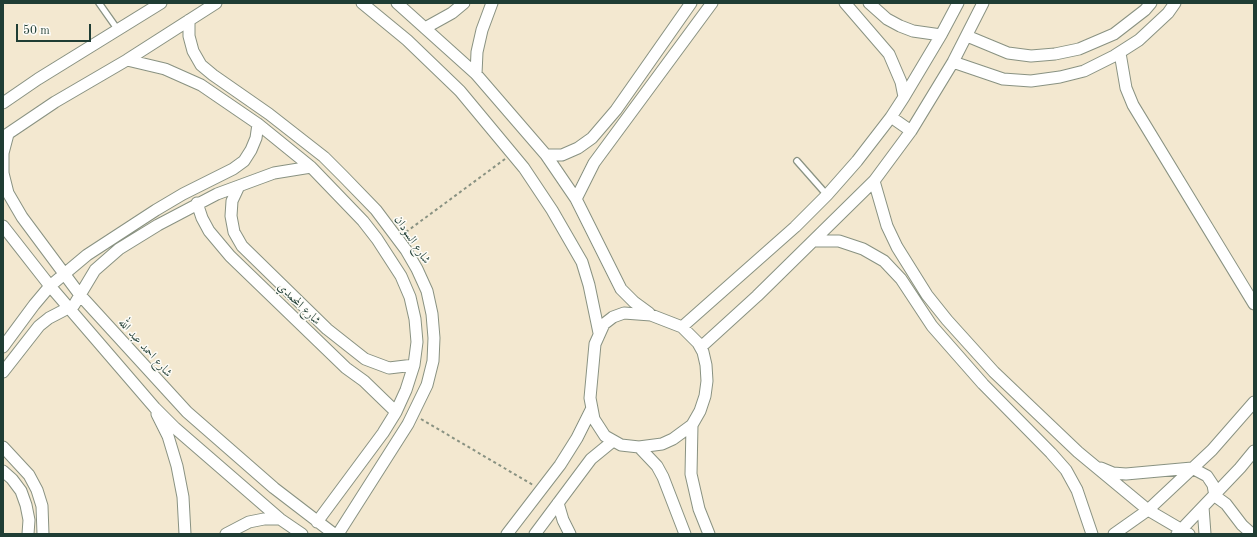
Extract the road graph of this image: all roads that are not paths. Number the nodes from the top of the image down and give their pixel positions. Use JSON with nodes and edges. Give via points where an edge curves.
{"nodes":[{"id":1,"x":99,"y":3,"type":"edge"},
{"id":2,"x":161,"y":3,"type":"edge"},
{"id":3,"x":216,"y":3,"type":"edge"},
{"id":4,"x":362,"y":3,"type":"edge"},
{"id":5,"x":397,"y":3,"type":"edge"},
{"id":6,"x":464,"y":3,"type":"edge"},
{"id":7,"x":492,"y":3,"type":"edge"},
{"id":8,"x":692,"y":3,"type":"edge"},
{"id":9,"x":712,"y":3,"type":"edge"},
{"id":10,"x":845,"y":3,"type":"edge"},
{"id":11,"x":869,"y":3,"type":"edge"},
{"id":12,"x":958,"y":3,"type":"edge"},
{"id":13,"x":983,"y":3,"type":"edge"},
{"id":14,"x":1151,"y":3,"type":"edge"},
{"id":15,"x":1175,"y":3,"type":"edge"},
{"id":16,"x":189,"y":20,"type":"junction"},
{"id":17,"x":425,"y":28,"type":"junction"},
{"id":18,"x":118,"y":31,"type":"junction"},
{"id":19,"x":941,"y":35,"type":"junction"},
{"id":20,"x":967,"y":36,"type":"junction"},
{"id":21,"x":1120,"y":53,"type":"junction"},
{"id":22,"x":127,"y":60,"type":"junction"},
{"id":23,"x":953,"y":62,"type":"junction"},
{"id":24,"x":476,"y":74,"type":"junction"},
{"id":25,"x":904,"y":97,"type":"junction"},
{"id":26,"x":3,"y":103,"type":"edge"},
{"id":27,"x":891,"y":117,"type":"junction"},
{"id":28,"x":258,"y":124,"type":"junction"},
{"id":29,"x":911,"y":131,"type":"junction"},
{"id":30,"x":5,"y":135,"type":"edge"},
{"id":31,"x":546,"y":155,"type":"junction"},
{"id":32,"x":797,"y":161,"type":"dead end"},
{"id":33,"x":311,"y":167,"type":"junction"},
{"id":34,"x":874,"y":180,"type":"junction"},
{"id":35,"x":238,"y":186,"type":"junction"},
{"id":36,"x":827,"y":195,"type":"junction"},
{"id":37,"x":576,"y":199,"type":"junction"},
{"id":38,"x":197,"y":203,"type":"junction"},
{"id":39,"x":3,"y":226,"type":"edge"},
{"id":40,"x":814,"y":241,"type":"junction"},
{"id":41,"x":64,"y":273,"type":"junction"},
{"id":42,"x":50,"y":286,"type":"junction"},
{"id":43,"x":80,"y":295,"type":"junction"},
{"id":44,"x":1254,"y":304,"type":"edge"},
{"id":45,"x":69,"y":308,"type":"junction"},
{"id":46,"x":652,"y":315,"type":"junction"},
{"id":47,"x":682,"y":327,"type":"junction"},
{"id":48,"x":598,"y":333,"type":"junction"},
{"id":49,"x":3,"y":348,"type":"edge"},
{"id":50,"x":700,"y":348,"type":"junction"},
{"id":51,"x":414,"y":365,"type":"junction"},
{"id":52,"x":3,"y":372,"type":"edge"},
{"id":53,"x":1254,"y":402,"type":"edge"},
{"id":54,"x":155,"y":408,"type":"junction"},
{"id":55,"x":591,"y":410,"type":"junction"},
{"id":56,"x":396,"y":412,"type":"junction"},
{"id":57,"x":692,"y":425,"type":"junction"},
{"id":58,"x":613,"y":441,"type":"junction"},
{"id":59,"x":3,"y":447,"type":"edge"},
{"id":60,"x":639,"y":447,"type":"junction"},
{"id":61,"x":1254,"y":451,"type":"edge"},
{"id":62,"x":1092,"y":463,"type":"junction"},
{"id":63,"x":1192,"y":468,"type":"junction"},
{"id":64,"x":3,"y":471,"type":"edge"},
{"id":65,"x":1215,"y":496,"type":"junction"},
{"id":66,"x":558,"y":502,"type":"junction"},
{"id":67,"x":1203,"y":507,"type":"junction"},
{"id":68,"x":1148,"y":510,"type":"junction"},
{"id":69,"x":280,"y":519,"type":"junction"},
{"id":70,"x":318,"y":522,"type":"junction"},
{"id":71,"x":231,"y":532,"type":"edge"},
{"id":72,"x":683,"y":533,"type":"edge"},
{"id":73,"x":1183,"y":533,"type":"edge"},
{"id":74,"x":28,"y":534,"type":"edge"},
{"id":75,"x":43,"y":534,"type":"edge"},
{"id":76,"x":185,"y":534,"type":"edge"},
{"id":77,"x":302,"y":534,"type":"edge"},
{"id":78,"x":334,"y":534,"type":"edge"},
{"id":79,"x":338,"y":534,"type":"edge"},
{"id":80,"x":507,"y":534,"type":"edge"},
{"id":81,"x":535,"y":534,"type":"edge"},
{"id":82,"x":570,"y":534,"type":"edge"},
{"id":83,"x":709,"y":534,"type":"edge"},
{"id":84,"x":1092,"y":534,"type":"edge"},
{"id":85,"x":1114,"y":534,"type":"edge"},
{"id":86,"x":1205,"y":534,"type":"edge"},
{"id":87,"x":1252,"y":534,"type":"edge"}],
"edges":[{"from":1,"to":18,"type":"lane"},
{"from":2,"to":18,"type":"street"},
{"from":3,"to":16,"type":"street"},
{"from":4,"to":48,"type":"street","via":[[460,91],[513,154],[552,210],[582,262],[590,285]]},
{"from":5,"to":17,"type":"street"},
{"from":6,"to":17,"type":"street"},
{"from":7,"to":24,"type":"street","via":[[477,52]]},
{"from":8,"to":31,"type":"street","via":[[616,110],[592,138],[562,156]]},
{"from":9,"to":37,"type":"street","via":[[594,163]]},
{"from":10,"to":25,"type":"street","via":[[889,54],[902,82]]},
{"from":11,"to":19,"type":"street","via":[[887,20],[900,26],[913,31]]},
{"from":12,"to":19,"type":"street"},
{"from":13,"to":20,"type":"street"},
{"from":14,"to":20,"type":"street","via":[[1114,34],[1079,50],[1032,56],[1008,53]]},
{"from":15,"to":21,"type":"street","via":[[1139,40]]},
{"from":16,"to":22,"type":"street"},
{"from":16,"to":79,"type":"street","name":"شارع السودان","via":[[189,36],[193,51],[201,65],[324,157],[376,210],[417,269],[426,291],[432,314],[434,338],[433,361],[427,385],[413,414]]},
{"from":17,"to":24,"type":"street"},
{"from":18,"to":26,"type":"street"},
{"from":19,"to":25,"type":"street"},
{"from":20,"to":23,"type":"street"},
{"from":21,"to":23,"type":"street","via":[[1084,71],[1060,78],[1031,81],[1003,79]]},
{"from":21,"to":44,"type":"street","via":[[1126,88],[1133,105]]},
{"from":22,"to":28,"type":"street","via":[[153,65],[184,76]]},
{"from":22,"to":30,"type":"street"},
{"from":23,"to":29,"type":"street"},
{"from":24,"to":31,"type":"street"},
{"from":25,"to":27,"type":"street"},
{"from":27,"to":29,"type":"street"},
{"from":27,"to":36,"type":"street"},
{"from":28,"to":33,"type":"street"},
{"from":28,"to":41,"type":"street","via":[[252,150],[244,161],[156,210]]},
{"from":29,"to":34,"type":"street"},
{"from":30,"to":41,"type":"street","name":"شارع احمد عبد الله","via":[[3,173],[8,193],[22,218]]},
{"from":31,"to":37,"type":"street"},
{"from":32,"to":36,"type":"lane"},
{"from":33,"to":35,"type":"street","via":[[274,173]]},
{"from":33,"to":51,"type":"street","via":[[363,221],[401,276],[415,320],[417,342]]},
{"from":34,"to":40,"type":"street"},
{"from":34,"to":62,"type":"street","via":[[887,226],[927,295],[994,372],[1062,438]]},
{"from":35,"to":38,"type":"street"},
{"from":35,"to":51,"type":"street","name":"شارع المحمدي","via":[[232,201],[231,216],[234,232],[242,246],[327,329],[365,359],[389,368]]},
{"from":36,"to":47,"type":"street","via":[[795,227]]},
{"from":37,"to":46,"type":"street","via":[[621,288],[634,302]]},
{"from":38,"to":43,"type":"street","via":[[119,249],[95,270]]},
{"from":38,"to":56,"type":"street","name":"شارع المحمدي","via":[[209,231],[230,256],[346,368],[364,381]]},
{"from":39,"to":42,"type":"street"},
{"from":40,"to":50,"type":"street"},
{"from":40,"to":84,"type":"street","via":[[839,242],[863,249],[884,261],[902,279],[932,326],[983,384],[1066,470],[1077,490]]},
{"from":41,"to":42,"type":"street"},
{"from":41,"to":43,"type":"street","name":"شارع احمد عبد الله"},
{"from":42,"to":45,"type":"street"},
{"from":42,"to":49,"type":"street"},
{"from":43,"to":45,"type":"street"},
{"from":43,"to":70,"type":"street","name":"شارع احمد عبد الله","via":[[187,412],[234,455]]},
{"from":45,"to":52,"type":"street","via":[[39,326]]},
{"from":45,"to":54,"type":"street"},
{"from":46,"to":47,"type":"street"},
{"from":46,"to":48,"type":"street","via":[[624,312],[613,316]]},
{"from":47,"to":50,"type":"street"},
{"from":48,"to":55,"type":"street","via":[[592,358]]},
{"from":50,"to":57,"type":"street","via":[[706,365],[707,381],[700,411]]},
{"from":51,"to":56,"type":"street"},
{"from":53,"to":63,"type":"street","via":[[1212,450]]},
{"from":54,"to":69,"type":"street"},
{"from":54,"to":76,"type":"street","via":[[168,436],[177,466],[183,497]]},
{"from":55,"to":58,"type":"street","via":[[598,428]]},
{"from":55,"to":80,"type":"street","via":[[560,465]]},
{"from":56,"to":70,"type":"street"},
{"from":57,"to":60,"type":"street","via":[[668,441],[651,447]]},
{"from":57,"to":83,"type":"street","via":[[691,474],[699,509]]},
{"from":58,"to":60,"type":"street","via":[[621,445]]},
{"from":58,"to":66,"type":"street","via":[[592,459]]},
{"from":59,"to":75,"type":"street","via":[[29,475],[37,490],[42,506]]},
{"from":60,"to":72,"type":"street","via":[[657,466],[663,477]]},
{"from":61,"to":65,"type":"street"},
{"from":62,"to":63,"type":"street","via":[[1106,471],[1126,474]]},
{"from":62,"to":68,"type":"street"},
{"from":63,"to":65,"type":"street","via":[[1207,476],[1213,485]]},
{"from":63,"to":68,"type":"street"},
{"from":64,"to":74,"type":"street","via":[[21,491],[29,520]]},
{"from":65,"to":67,"type":"street"},
{"from":65,"to":87,"type":"street","via":[[1226,504]]},
{"from":66,"to":81,"type":"street"},
{"from":66,"to":82,"type":"street"},
{"from":67,"to":73,"type":"street"},
{"from":67,"to":86,"type":"street"},
{"from":68,"to":73,"type":"street"},
{"from":68,"to":85,"type":"street"},
{"from":69,"to":71,"type":"street","via":[[249,522]]},
{"from":69,"to":77,"type":"street"},
{"from":70,"to":78,"type":"street","name":"شارع احمد عبد الله"}]}
